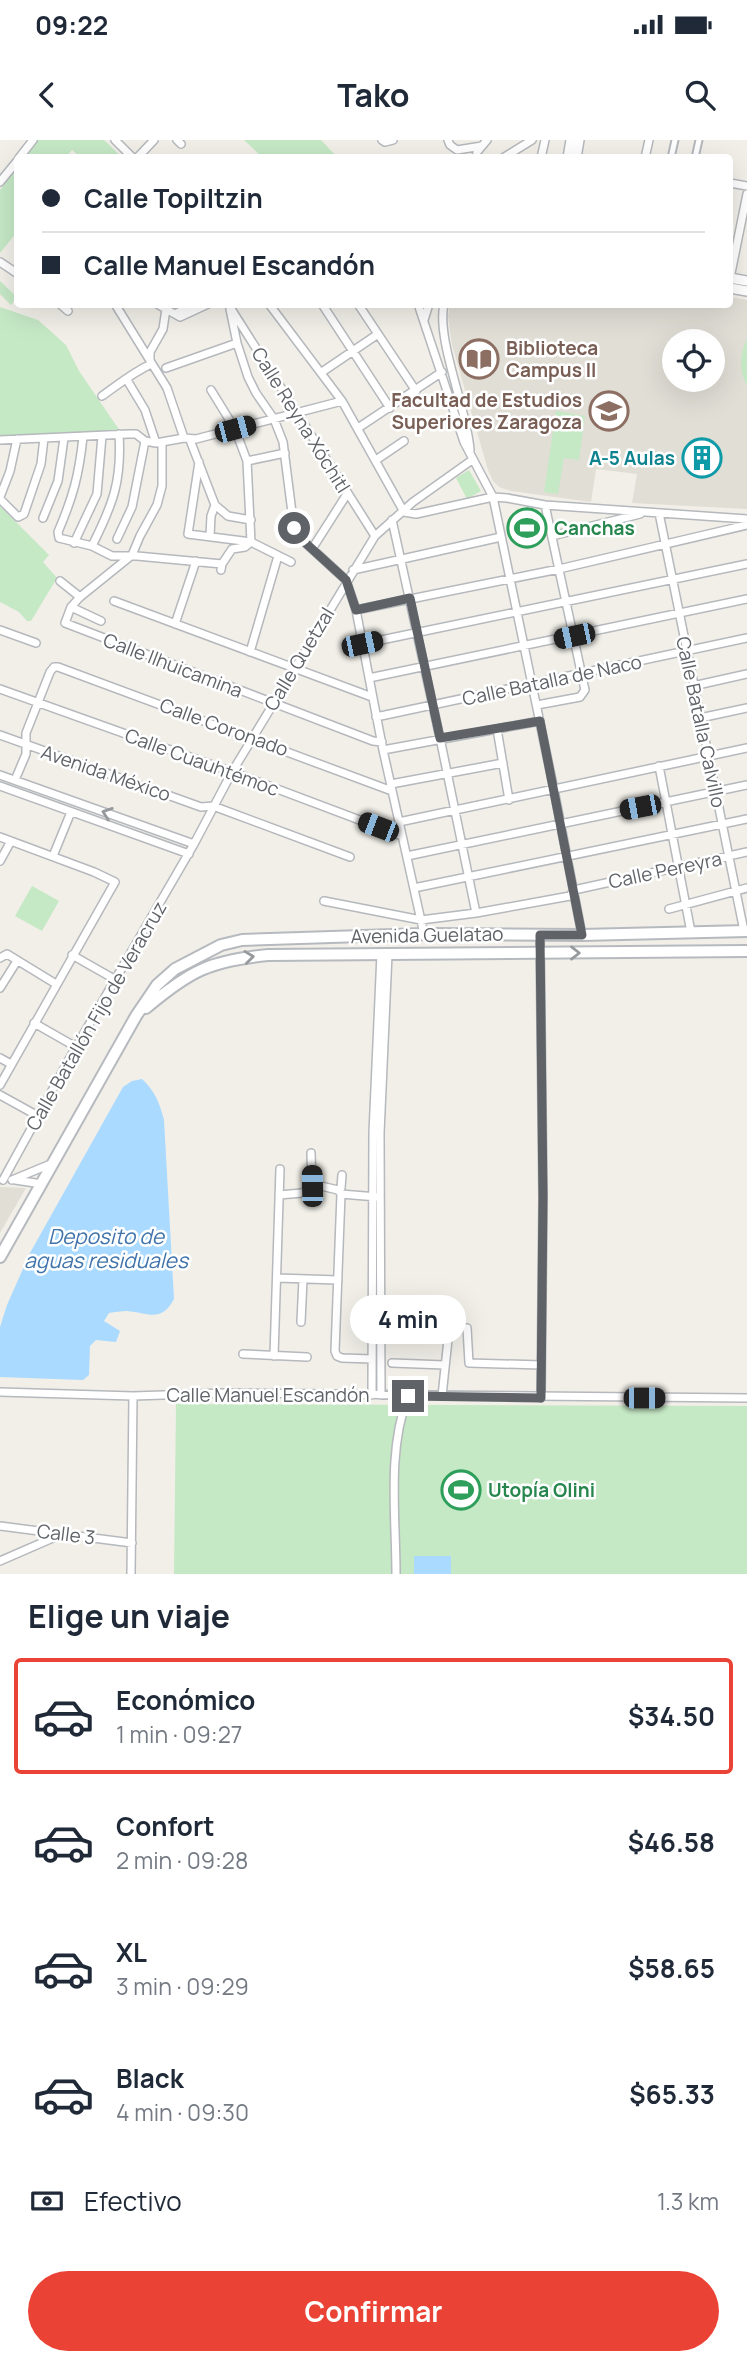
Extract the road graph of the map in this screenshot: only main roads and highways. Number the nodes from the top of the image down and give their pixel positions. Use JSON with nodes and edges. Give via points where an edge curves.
{"nodes":[{"id":1,"x":745,"y":931,"type":"edge"},
{"id":2,"x":747,"y":951,"type":"edge"},
{"id":3,"x":136,"y":1016,"type":"junction"},
{"id":4,"x":0,"y":1256,"type":"edge"}],
"edges":[{"from":1,"to":3,"type":"main road","name":"Avenida Guelatao","via":[[266,937],[221,945],[175,969]]},
{"from":3,"to":2,"type":"main road","name":"Avenida Guelatao","one_way":true,"via":[[203,967],[268,955]]},
{"from":3,"to":4,"type":"main road","name":"Avenida Guelatao"}]}
